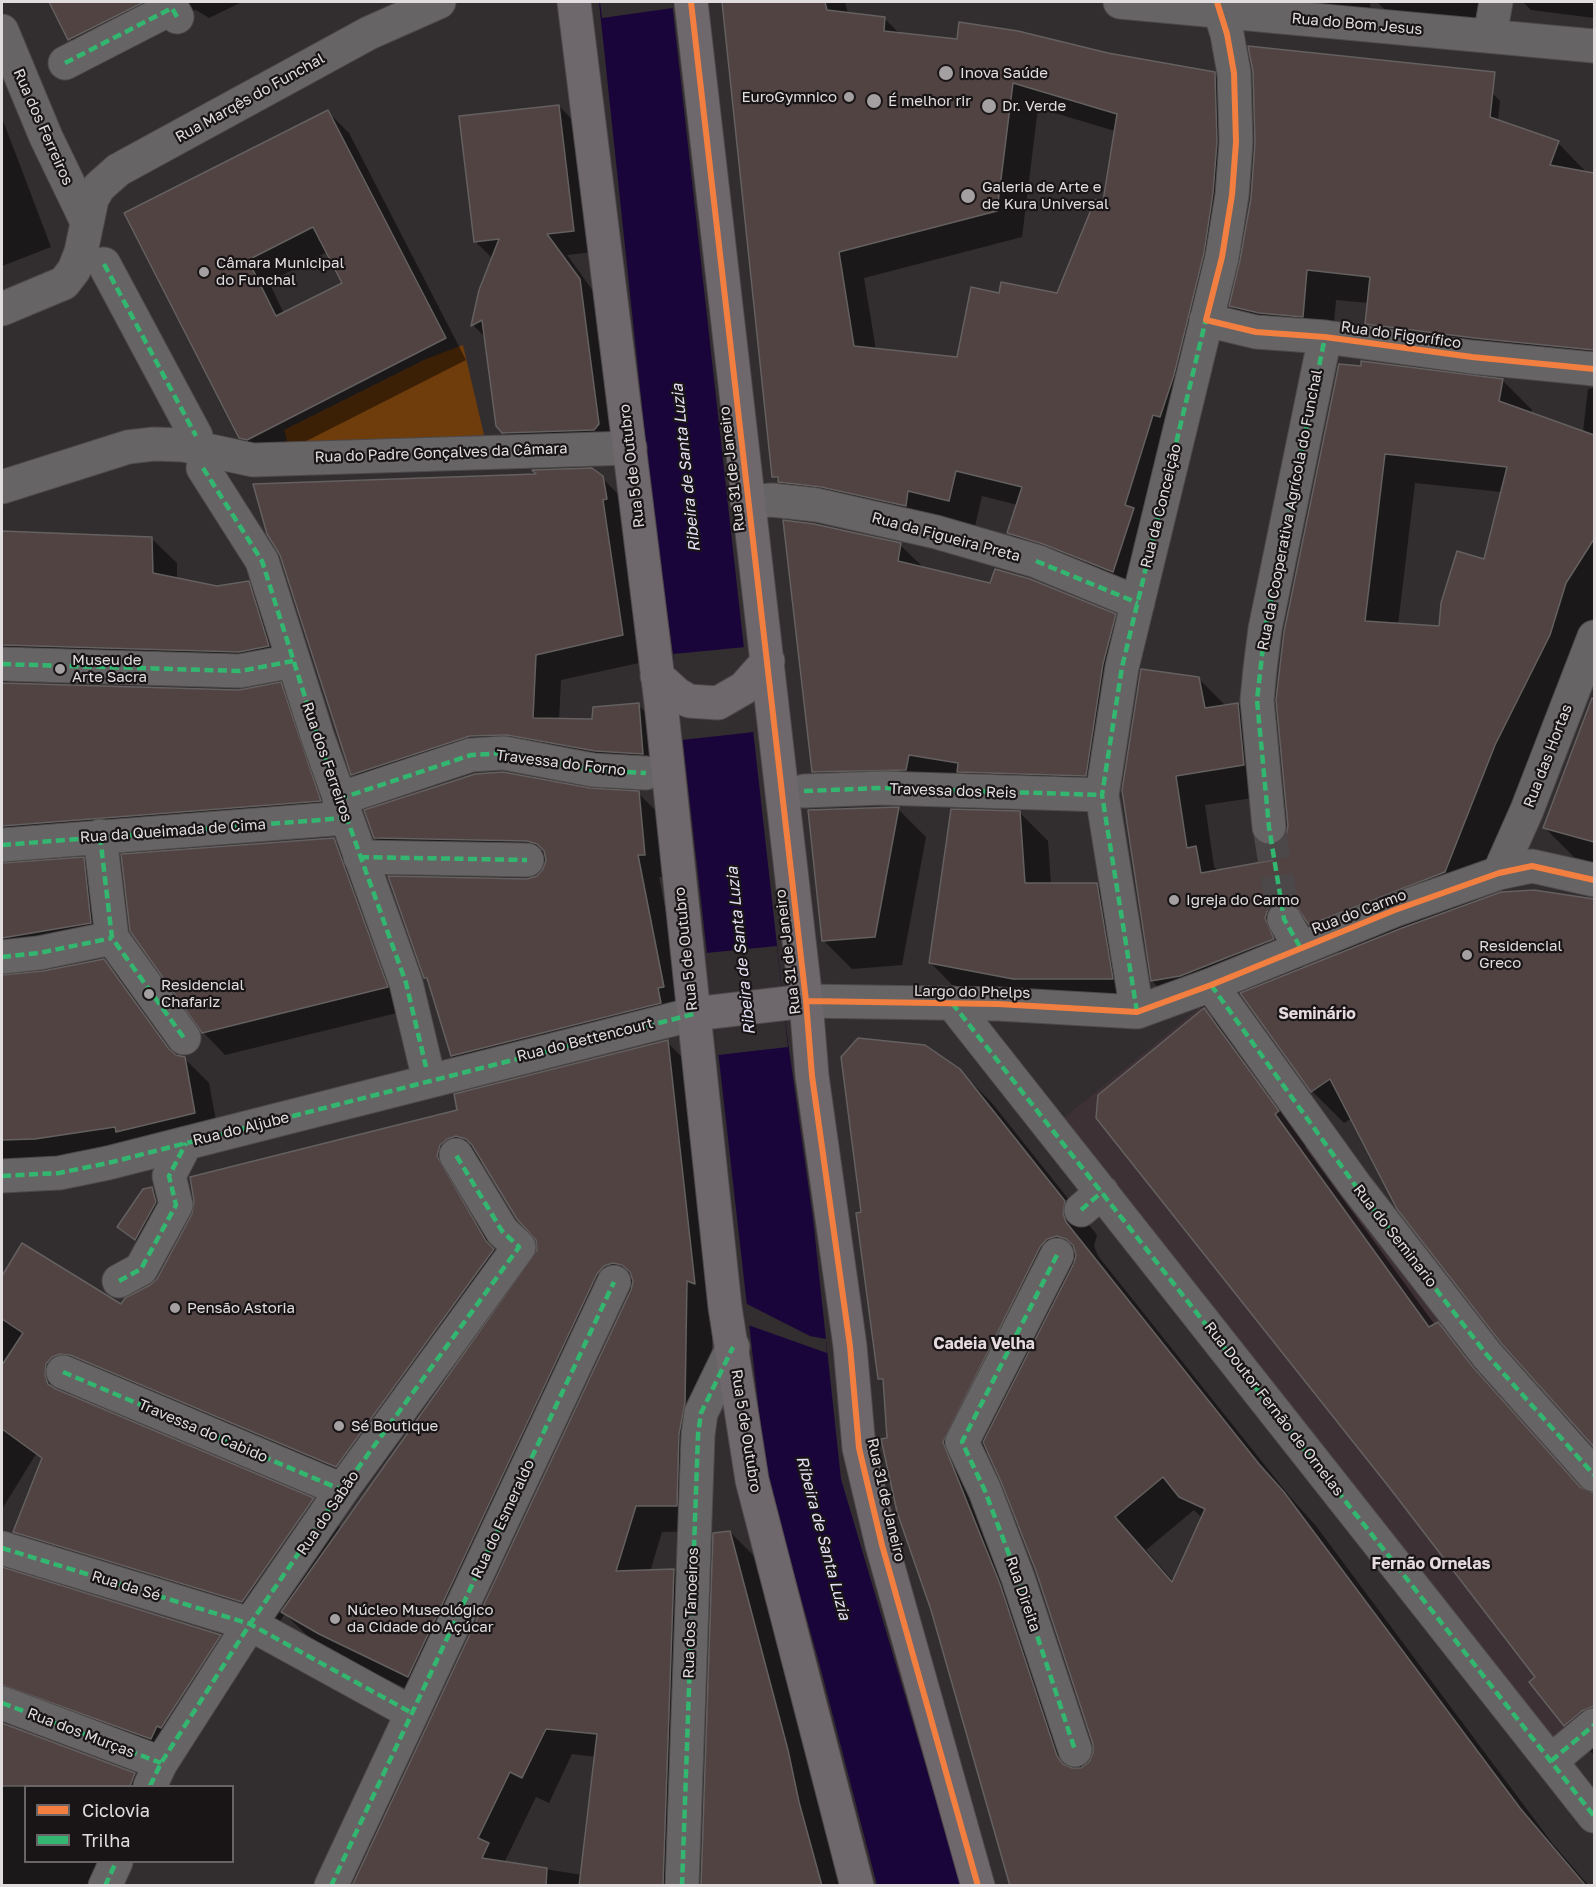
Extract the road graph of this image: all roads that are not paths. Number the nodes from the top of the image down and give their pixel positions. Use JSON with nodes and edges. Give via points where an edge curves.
{"nodes":[{"id":1,"x":439,"y":2,"type":"edge"},
{"id":2,"x":574,"y":2,"type":"edge"},
{"id":3,"x":691,"y":2,"type":"edge"},
{"id":4,"x":1120,"y":2,"type":"edge"},
{"id":5,"x":1496,"y":2,"type":"edge"},
{"id":6,"x":1218,"y":6,"type":"edge"},
{"id":7,"x":177,"y":18,"type":"dead end"},
{"id":8,"x":2,"y":31,"type":"edge"},
{"id":9,"x":1490,"y":36,"type":"junction"},
{"id":10,"x":1594,"y":46,"type":"edge"},
{"id":11,"x":65,"y":63,"type":"dead end"},
{"id":12,"x":87,"y":222,"type":"junction"},
{"id":13,"x":104,"y":264,"type":"dead end"},
{"id":14,"x":2,"y":309,"type":"edge"},
{"id":15,"x":1206,"y":320,"type":"junction"},
{"id":16,"x":1325,"y":337,"type":"junction"},
{"id":17,"x":1594,"y":369,"type":"edge"},
{"id":18,"x":196,"y":436,"type":"dead end"},
{"id":19,"x":630,"y":448,"type":"junction"},
{"id":20,"x":203,"y":468,"type":"dead end"},
{"id":21,"x":2,"y":487,"type":"edge"},
{"id":22,"x":747,"y":502,"type":"junction"},
{"id":23,"x":1138,"y":603,"type":"junction"},
{"id":24,"x":1594,"y":637,"type":"edge"},
{"id":25,"x":293,"y":661,"type":"junction"},
{"id":26,"x":2,"y":664,"type":"edge"},
{"id":27,"x":758,"y":672,"type":"junction"},
{"id":28,"x":667,"y":685,"type":"junction"},
{"id":29,"x":646,"y":773,"type":"dead end"},
{"id":30,"x":804,"y":791,"type":"dead end"},
{"id":31,"x":1102,"y":795,"type":"junction"},
{"id":32,"x":342,"y":808,"type":"junction"},
{"id":33,"x":1269,"y":827,"type":"tunnel mouth"},
{"id":34,"x":100,"y":836,"type":"junction"},
{"id":35,"x":2,"y":845,"type":"edge"},
{"id":36,"x":360,"y":857,"type":"junction"},
{"id":37,"x":527,"y":860,"type":"dead end"},
{"id":38,"x":1499,"y":873,"type":"junction"},
{"id":39,"x":1594,"y":880,"type":"edge"},
{"id":40,"x":1284,"y":919,"type":"tunnel mouth"},
{"id":41,"x":112,"y":938,"type":"junction"},
{"id":42,"x":1300,"y":947,"type":"junction"},
{"id":43,"x":2,"y":957,"type":"edge"},
{"id":44,"x":1211,"y":985,"type":"junction"},
{"id":45,"x":795,"y":1002,"type":"junction"},
{"id":46,"x":952,"y":1003,"type":"junction"},
{"id":47,"x":703,"y":1012,"type":"junction"},
{"id":48,"x":1137,"y":1012,"type":"junction"},
{"id":49,"x":184,"y":1038,"type":"dead end"},
{"id":50,"x":426,"y":1067,"type":"dead end"},
{"id":51,"x":477,"y":1068,"type":"joint"},
{"id":52,"x":186,"y":1143,"type":"junction"},
{"id":53,"x":456,"y":1155,"type":"dead end"},
{"id":54,"x":2,"y":1176,"type":"edge"},
{"id":55,"x":1057,"y":1255,"type":"dead end"},
{"id":56,"x":119,"y":1281,"type":"dead end"},
{"id":57,"x":614,"y":1282,"type":"dead end"},
{"id":58,"x":732,"y":1347,"type":"junction"},
{"id":59,"x":63,"y":1372,"type":"dead end"},
{"id":60,"x":1594,"y":1475,"type":"edge"},
{"id":61,"x":342,"y":1490,"type":"junction"},
{"id":62,"x":2,"y":1548,"type":"edge"},
{"id":63,"x":250,"y":1624,"type":"junction"},
{"id":64,"x":2,"y":1703,"type":"edge"},
{"id":65,"x":412,"y":1713,"type":"junction"},
{"id":66,"x":1594,"y":1725,"type":"edge"},
{"id":67,"x":1075,"y":1750,"type":"dead end"},
{"id":68,"x":1551,"y":1761,"type":"junction"},
{"id":69,"x":156,"y":1775,"type":"edge"},
{"id":70,"x":1594,"y":1816,"type":"edge"},
{"id":71,"x":116,"y":1863,"type":"edge"},
{"id":72,"x":105,"y":1886,"type":"edge"},
{"id":73,"x":331,"y":1886,"type":"edge"},
{"id":74,"x":682,"y":1886,"type":"edge"},
{"id":75,"x":858,"y":1886,"type":"edge"},
{"id":76,"x":978,"y":1886,"type":"edge"}],
"edges":[{"from":1,"to":12,"type":"street","name":"Rua Marqês do Funchal","via":[[369,33],[118,170],[99,187]]},
{"from":2,"to":19,"type":"main road","name":"Rua 5 de Outubro"},
{"from":3,"to":22,"type":"main road","name":"Rua 31 de Janeiro"},
{"from":4,"to":6,"type":"street","name":"Rua do Bom Jesus"},
{"from":5,"to":9,"type":"street"},
{"from":6,"to":9,"type":"street","name":"Rua do Bom Jesus"},
{"from":6,"to":15,"type":"street","name":"Rua da Conceição","via":[[1234,74],[1236,142],[1222,257]]},
{"from":7,"to":11,"type":"street","via":[[172,8]]},
{"from":8,"to":12,"type":"street","name":"Rua dos Ferreiros"},
{"from":9,"to":10,"type":"street","name":"Rua do Bom Jesus"},
{"from":12,"to":14,"type":"street","name":"Rua Marqês do Funchal","via":[[81,252],[64,283]]},
{"from":13,"to":18,"type":"street"},
{"from":15,"to":16,"type":"street","name":"Rua do Figorífico","via":[[1256,332]]},
{"from":15,"to":23,"type":"street","name":"Rua da Conceição"},
{"from":16,"to":17,"type":"street","name":"Rua do Figorífico"},
{"from":16,"to":33,"type":"street","name":"Rua da Cooperativa Agrícola do Funchal","via":[[1260,669],[1257,700]]},
{"from":19,"to":21,"type":"street","name":"Rua do Padre Gonçalves da Câmara","via":[[253,460],[183,445],[128,447]]},
{"from":19,"to":28,"type":"main road","name":"Rua 5 de Outubro"},
{"from":20,"to":25,"type":"street","name":"Rua dos Ferreiros","via":[[262,561]]},
{"from":22,"to":23,"type":"street","name":"Rua da Figueira Preta","via":[[772,500],[817,505],[936,532],[1036,561]]},
{"from":22,"to":27,"type":"main road","name":"Rua 31 de Janeiro"},
{"from":23,"to":31,"type":"street","name":"Rua da Conceição","via":[[1122,667]]},
{"from":24,"to":38,"type":"street","name":"Rua das Hortas"},
{"from":25,"to":26,"type":"street","via":[[240,671]]},
{"from":25,"to":32,"type":"street","name":"Rua dos Ferreiros"},
{"from":27,"to":28,"type":"main road","via":[[731,698],[718,703],[689,701]]},
{"from":27,"to":45,"type":"main road","name":"Rua 31 de Janeiro"},
{"from":28,"to":47,"type":"main road","name":"Rua 5 de Outubro"},
{"from":29,"to":32,"type":"street","name":"Travessa do Forno","via":[[593,770],[504,753],[471,755]]},
{"from":30,"to":31,"type":"street","name":"Travessa dos Reis","via":[[881,788]]},
{"from":31,"to":48,"type":"street","name":"Rua da Conceição"},
{"from":32,"to":34,"type":"street","name":"Rua da Queimada de Cima"},
{"from":32,"to":36,"type":"street","name":"Rua dos Ferreiros"},
{"from":34,"to":35,"type":"street","name":"Rua da Queimada de Cima"},
{"from":34,"to":41,"type":"street"},
{"from":36,"to":37,"type":"street"},
{"from":36,"to":50,"type":"street","name":"Rua dos Ferreiros","via":[[406,984]]},
{"from":38,"to":39,"type":"street","name":"Rua do Carmo","via":[[1532,866]]},
{"from":38,"to":42,"type":"street","name":"Rua do Carmo"},
{"from":40,"to":42,"type":"street"},
{"from":41,"to":43,"type":"street"},
{"from":41,"to":49,"type":"street"},
{"from":42,"to":44,"type":"street","name":"Rua do Carmo"},
{"from":44,"to":48,"type":"street","name":"Rua do Carmo"},
{"from":44,"to":60,"type":"street","name":"Rua do Seminario","via":[[1355,1185],[1487,1355]]},
{"from":45,"to":46,"type":"street","name":"Largo do Phelps"},
{"from":45,"to":47,"type":"main road"},
{"from":45,"to":76,"type":"main road","name":"Rua 31 de Janeiro","via":[[812,1076],[850,1346],[859,1448],[882,1545]]},
{"from":46,"to":48,"type":"street","name":"Largo do Phelps"},
{"from":46,"to":68,"type":"street","name":"Rua Doutor Fernão de Ornelas","via":[[1091,1201]]},
{"from":47,"to":51,"type":"street","name":"Rua do Bettencourt"},
{"from":47,"to":58,"type":"main road","name":"Rua 5 de Outubro","via":[[725,1307]]},
{"from":51,"to":52,"type":"street","name":"Rua do Aljube"},
{"from":52,"to":54,"type":"street","name":"Rua do Aljube","via":[[59,1173]]},
{"from":52,"to":56,"type":"street","via":[[169,1176],[176,1205],[141,1269]]},
{"from":53,"to":61,"type":"street","name":"Rua do Sabão","via":[[502,1231],[519,1247]]},
{"from":55,"to":67,"type":"street","name":"Rua Direita","via":[[962,1442],[1018,1578]]},
{"from":57,"to":65,"type":"street","name":"Rua do Esmeraldo"},
{"from":58,"to":74,"type":"street","name":"Rua dos Tanoeiros","via":[[701,1413],[698,1435]]},
{"from":58,"to":75,"type":"main road","name":"Rua 5 de Outubro","via":[[752,1480]]},
{"from":59,"to":61,"type":"street","name":"Travessa do Cabido"},
{"from":61,"to":63,"type":"street","name":"Rua do Sabão"},
{"from":62,"to":63,"type":"street","name":"Rua da Sé"},
{"from":63,"to":65,"type":"street","name":"Rua da Sé"},
{"from":63,"to":69,"type":"street","name":"Rua do Sabão"},
{"from":64,"to":69,"type":"street","name":"Rua dos Murças"},
{"from":65,"to":73,"type":"street","name":"Rua do Esmeraldo"},
{"from":66,"to":68,"type":"street"},
{"from":68,"to":70,"type":"street","name":"Rua Doutor Fernão de Ornelas"},
{"from":71,"to":72,"type":"street"}]}
